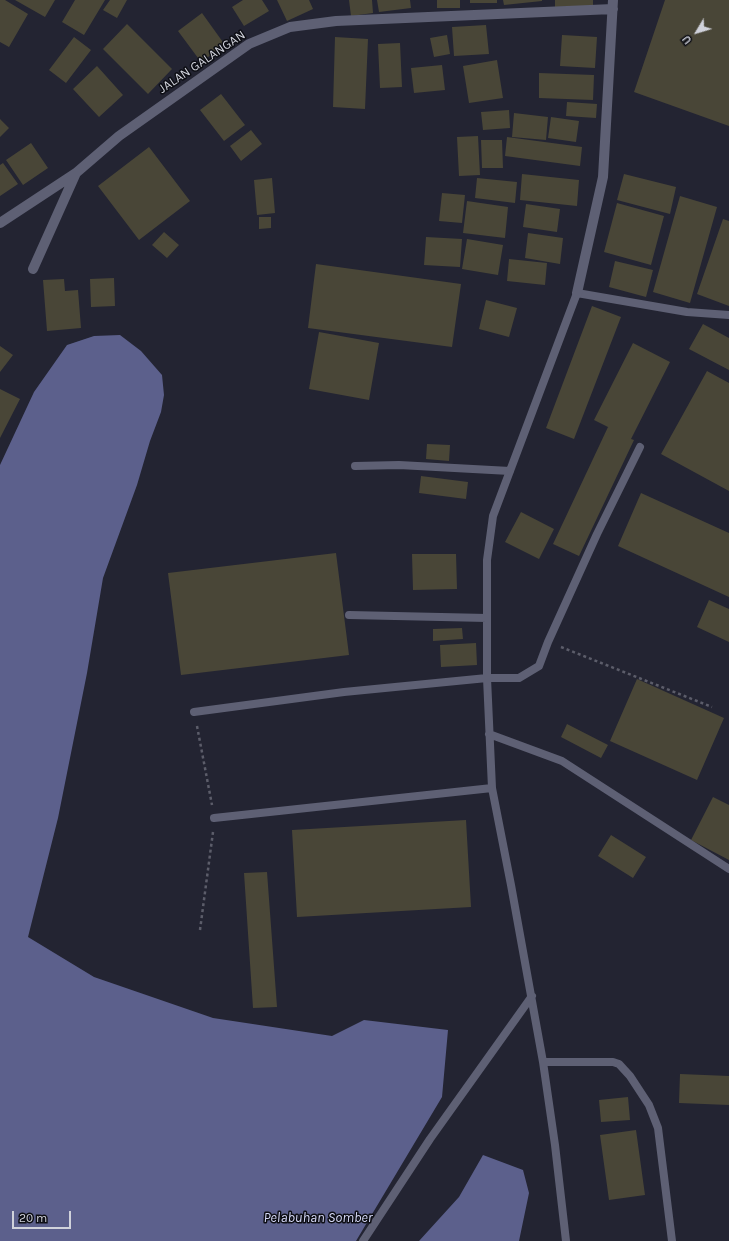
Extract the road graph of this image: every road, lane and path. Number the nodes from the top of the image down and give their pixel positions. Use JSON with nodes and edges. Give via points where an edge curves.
{"nodes":[{"id":1,"x":613,"y":4,"type":"edge"},
{"id":2,"x":76,"y":173,"type":"junction"},
{"id":3,"x":0,"y":223,"type":"edge"},
{"id":4,"x":33,"y":269,"type":"dead end"},
{"id":5,"x":577,"y":293,"type":"junction"},
{"id":6,"x":729,"y":315,"type":"edge"},
{"id":7,"x":640,"y":447,"type":"dead end"},
{"id":8,"x":355,"y":466,"type":"dead end"},
{"id":9,"x":510,"y":471,"type":"junction"},
{"id":10,"x":349,"y":615,"type":"dead end"},
{"id":11,"x":487,"y":618,"type":"junction"},
{"id":12,"x":548,"y":642,"type":"junction"},
{"id":13,"x":487,"y":678,"type":"junction"},
{"id":14,"x":712,"y":707,"type":"dead end"},
{"id":15,"x":194,"y":712,"type":"joint"},
{"id":16,"x":489,"y":734,"type":"junction"},
{"id":17,"x":492,"y":788,"type":"junction"},
{"id":18,"x":214,"y":818,"type":"junction"},
{"id":19,"x":729,"y":869,"type":"edge"},
{"id":20,"x":200,"y":930,"type":"dead end"},
{"id":21,"x":532,"y":996,"type":"junction"},
{"id":22,"x":543,"y":1062,"type":"junction"},
{"id":23,"x":363,"y":1241,"type":"edge"},
{"id":24,"x":566,"y":1241,"type":"edge"},
{"id":25,"x":672,"y":1241,"type":"edge"}],
"edges":[{"from":1,"to":2,"type":"street","name":"JALAN GALANGAN","via":[[336,20],[290,27],[250,44],[119,136]]},
{"from":1,"to":5,"type":"street","via":[[603,177]]},
{"from":2,"to":3,"type":"street"},
{"from":2,"to":4,"type":"street","name":"JALAN GALANGAN"},
{"from":5,"to":6,"type":"lane","via":[[687,312]]},
{"from":5,"to":9,"type":"lane"},
{"from":7,"to":12,"type":"lane"},
{"from":8,"to":9,"type":"lane","via":[[399,465]]},
{"from":9,"to":11,"type":"lane","via":[[493,516],[487,560]]},
{"from":10,"to":11,"type":"lane"},
{"from":11,"to":13,"type":"lane"},
{"from":12,"to":13,"type":"lane","via":[[538,666],[519,678]]},
{"from":12,"to":14,"type":"path"},
{"from":13,"to":15,"type":"lane","via":[[344,692]]},
{"from":13,"to":16,"type":"lane"},
{"from":15,"to":18,"type":"path"},
{"from":16,"to":17,"type":"lane"},
{"from":16,"to":19,"type":"lane","via":[[562,762]]},
{"from":17,"to":18,"type":"lane"},
{"from":17,"to":21,"type":"lane"},
{"from":18,"to":20,"type":"path"},
{"from":21,"to":22,"type":"lane"},
{"from":21,"to":23,"type":"lane","via":[[430,1139]]},
{"from":22,"to":24,"type":"lane"},
{"from":22,"to":25,"type":"lane","via":[[613,1062],[619,1064],[630,1076],[649,1106],[658,1128]]}]}
